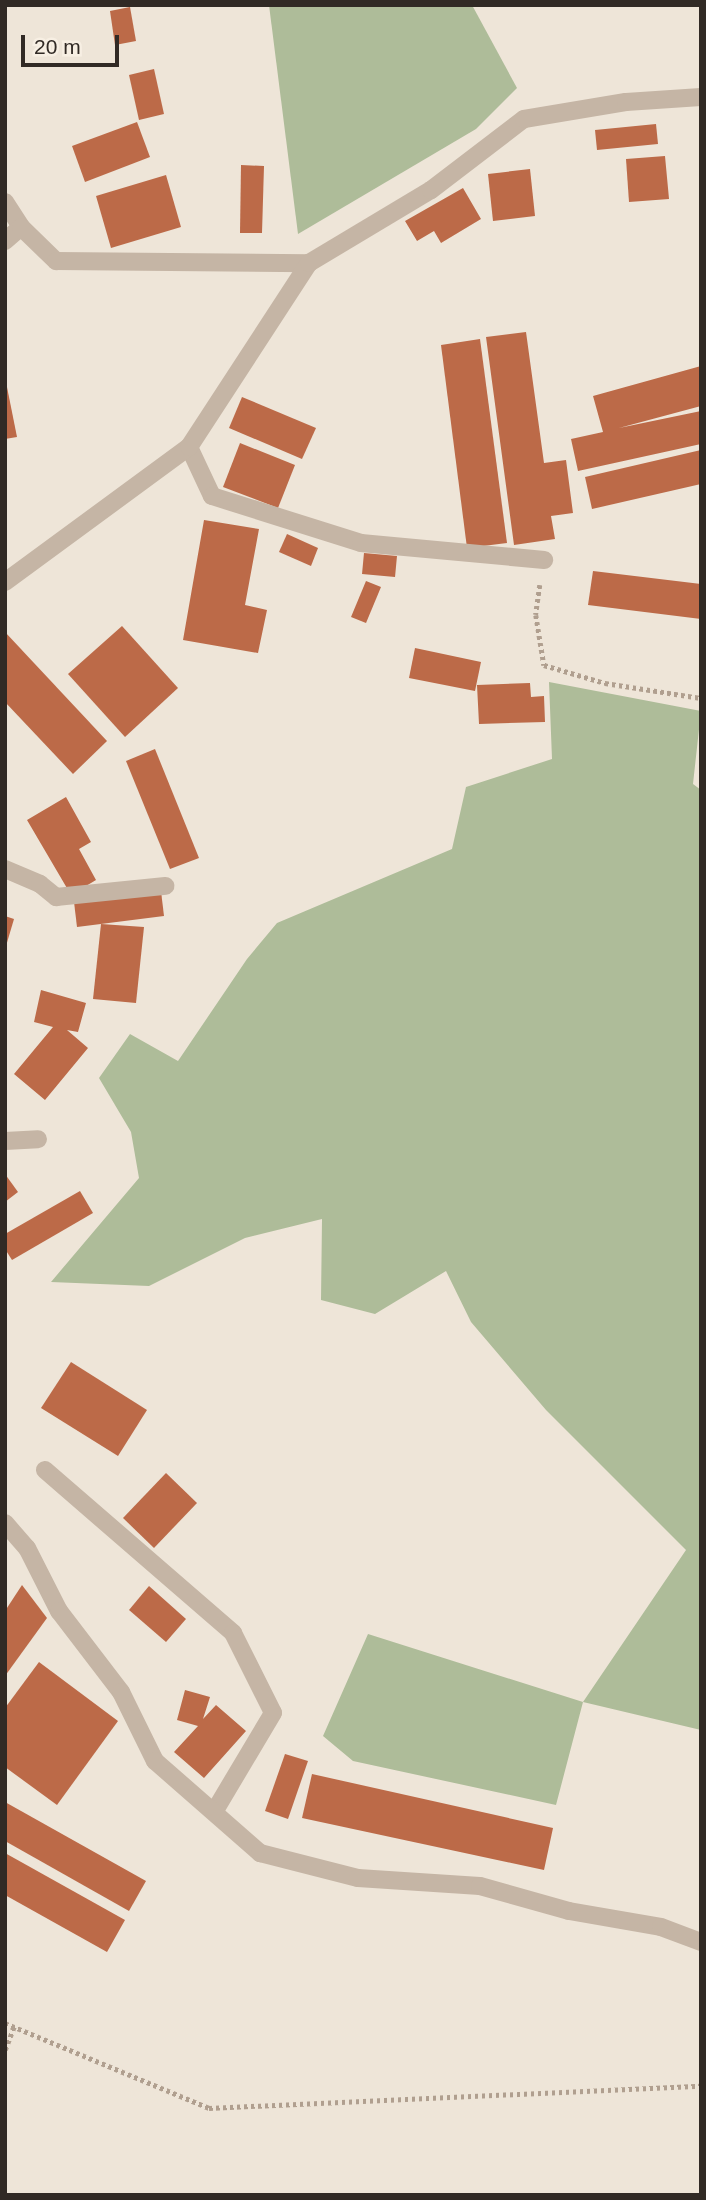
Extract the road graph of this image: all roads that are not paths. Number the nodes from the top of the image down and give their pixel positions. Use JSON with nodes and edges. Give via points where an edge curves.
{"nodes":[{"id":1,"x":701,"y":97,"type":"edge"},
{"id":2,"x":5,"y":202,"type":"edge"},
{"id":3,"x":22,"y":227,"type":"junction"},
{"id":4,"x":5,"y":242,"type":"edge"},
{"id":5,"x":309,"y":263,"type":"junction"},
{"id":6,"x":189,"y":447,"type":"junction"},
{"id":7,"x":544,"y":560,"type":"road end"},
{"id":8,"x":5,"y":582,"type":"edge"},
{"id":9,"x":5,"y":869,"type":"edge"},
{"id":10,"x":165,"y":886,"type":"dead end"},
{"id":11,"x":38,"y":1139,"type":"dead end"},
{"id":12,"x":5,"y":1141,"type":"edge"},
{"id":13,"x":45,"y":1471,"type":"dead end"},
{"id":14,"x":5,"y":1523,"type":"edge"},
{"id":15,"x":214,"y":1812,"type":"junction"},
{"id":16,"x":701,"y":1942,"type":"edge"}],
"edges":[{"from":1,"to":5,"type":"street","via":[[626,102],[524,120],[431,190]]},
{"from":2,"to":3,"type":"street"},
{"from":3,"to":4,"type":"street"},
{"from":3,"to":5,"type":"street","via":[[56,261]]},
{"from":5,"to":6,"type":"street"},
{"from":6,"to":7,"type":"street","via":[[212,496],[361,543]]},
{"from":6,"to":8,"type":"street"},
{"from":9,"to":10,"type":"street","via":[[40,884],[56,897]]},
{"from":11,"to":12,"type":"street"},
{"from":13,"to":15,"type":"street","via":[[233,1633],[273,1713]]},
{"from":14,"to":15,"type":"street","via":[[27,1548],[59,1611],[121,1692],[155,1760]]},
{"from":15,"to":16,"type":"street","via":[[260,1853],[358,1878],[480,1886],[569,1911],[661,1927]]}]}
